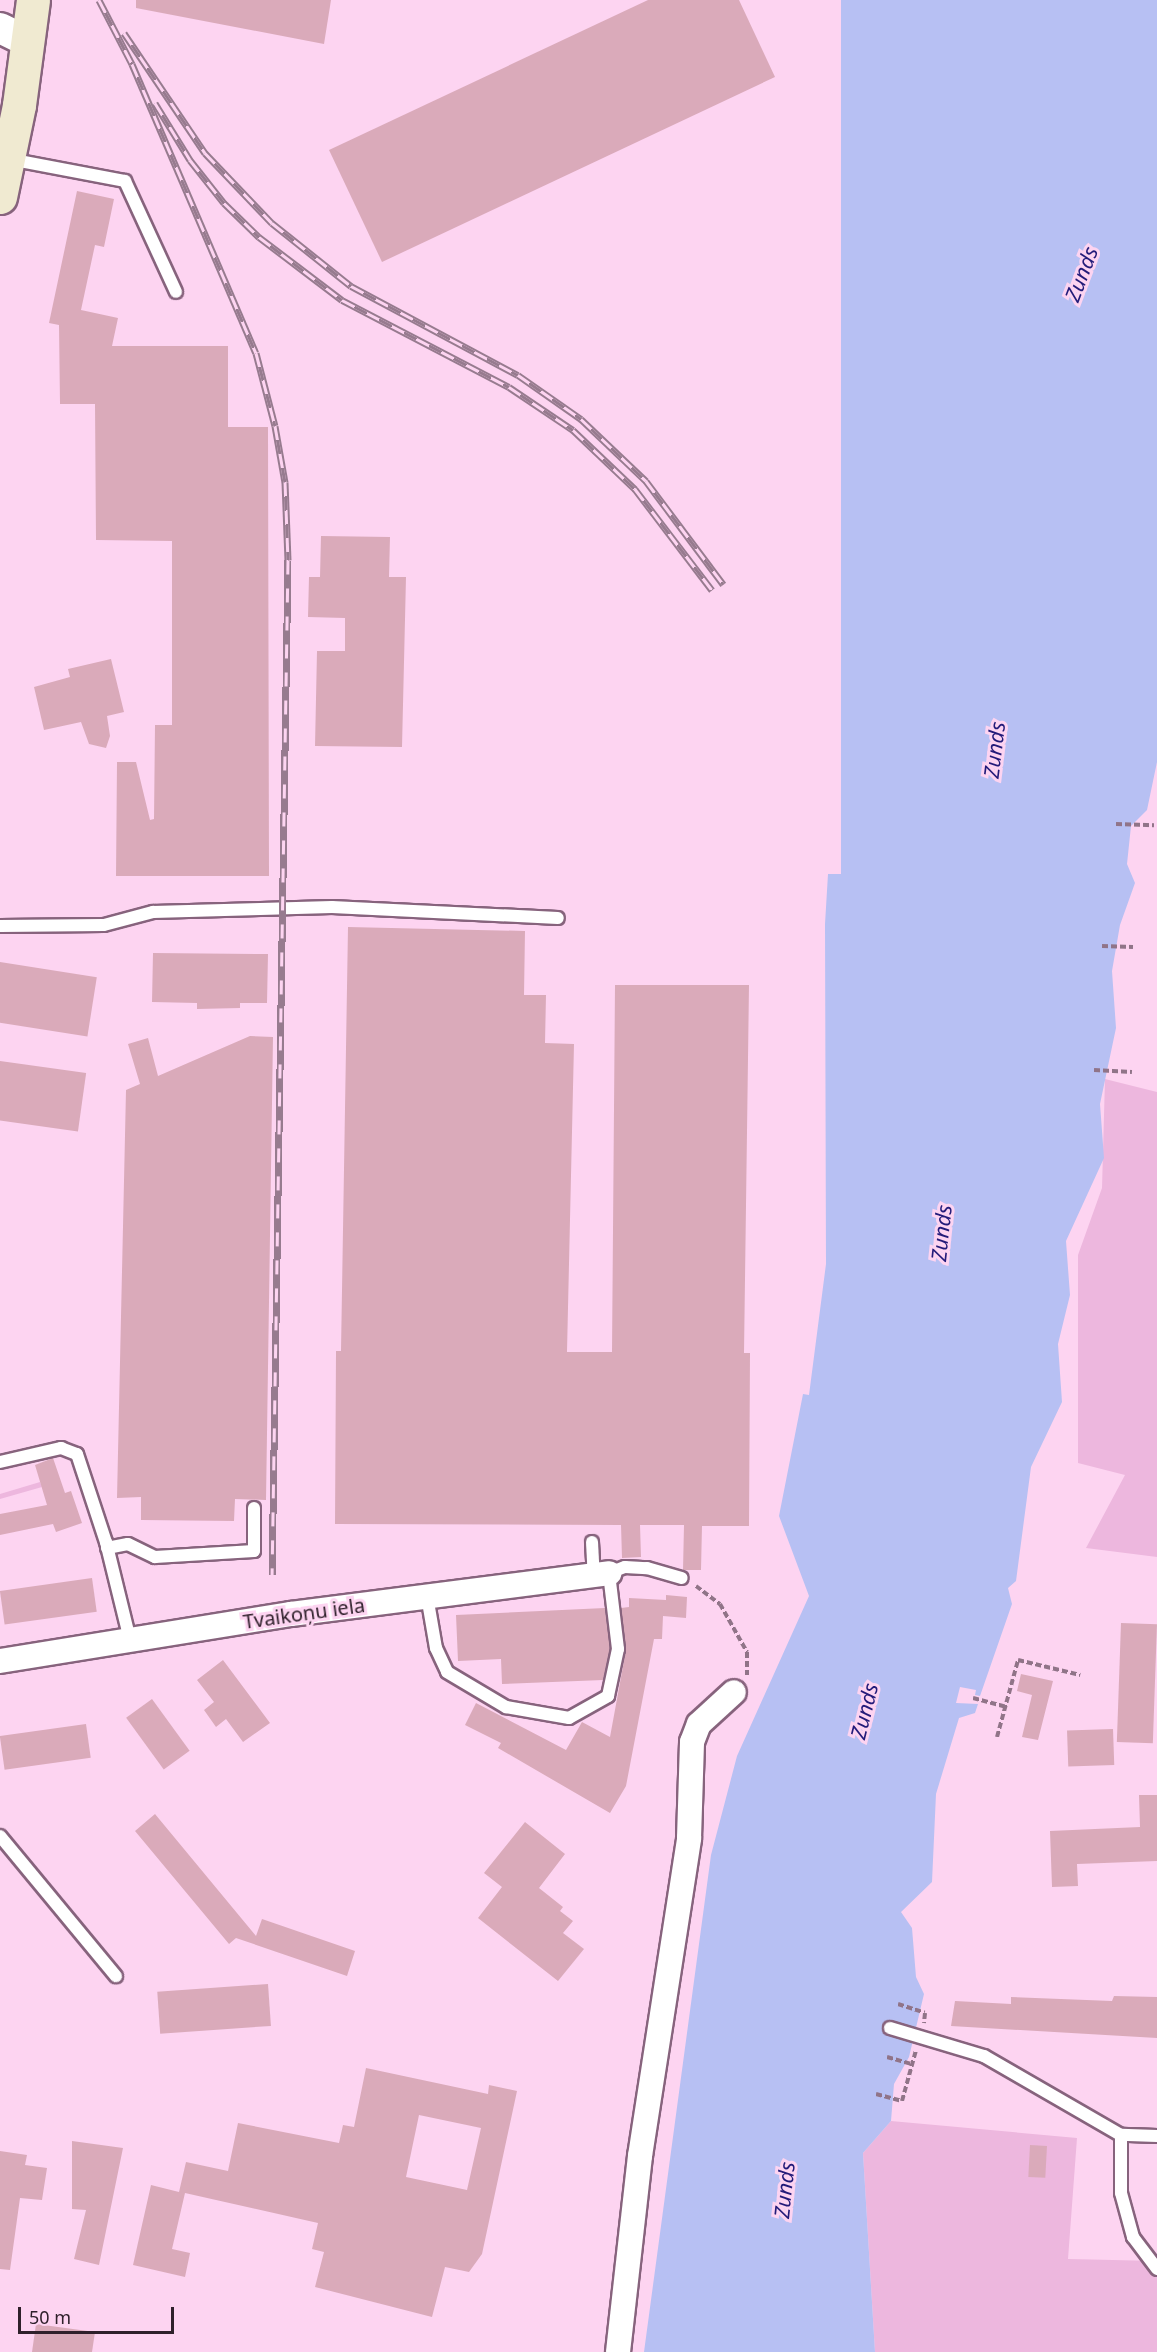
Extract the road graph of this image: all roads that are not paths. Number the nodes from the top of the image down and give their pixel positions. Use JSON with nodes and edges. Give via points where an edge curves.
{"nodes":[{"id":1,"x":33,"y":0,"type":"edge"},
{"id":2,"x":14,"y":34,"type":"edge"},
{"id":3,"x":8,"y":159,"type":"junction"},
{"id":4,"x":0,"y":197,"type":"edge"},
{"id":5,"x":176,"y":292,"type":"dead end"},
{"id":6,"x":558,"y":918,"type":"dead end"},
{"id":7,"x":0,"y":926,"type":"edge"},
{"id":8,"x":0,"y":1462,"type":"edge"},
{"id":9,"x":254,"y":1508,"type":"dead end"},
{"id":10,"x":592,"y":1542,"type":"dead end"},
{"id":11,"x":107,"y":1548,"type":"junction"},
{"id":12,"x":601,"y":1574,"type":"junction"},
{"id":13,"x":682,"y":1578,"type":"road end"},
{"id":14,"x":427,"y":1596,"type":"junction"},
{"id":15,"x":130,"y":1640,"type":"junction"},
{"id":16,"x":0,"y":1661,"type":"edge"},
{"id":17,"x":734,"y":1692,"type":"road end"},
{"id":18,"x":0,"y":1836,"type":"edge"},
{"id":19,"x":116,"y":1976,"type":"dead end"},
{"id":20,"x":890,"y":2028,"type":"dead end"},
{"id":21,"x":1121,"y":2135,"type":"junction"},
{"id":22,"x":1157,"y":2136,"type":"edge"},
{"id":23,"x":1157,"y":2269,"type":"edge"},
{"id":24,"x":618,"y":2352,"type":"edge"}],
"edges":[{"from":1,"to":2,"type":"main road"},
{"from":2,"to":3,"type":"main road"},
{"from":3,"to":4,"type":"main road"},
{"from":3,"to":5,"type":"lane","via":[[125,181]]},
{"from":6,"to":7,"type":"lane","via":[[332,907],[153,912],[104,926]]},
{"from":8,"to":11,"type":"lane","via":[[61,1449],[77,1454]]},
{"from":9,"to":11,"type":"lane","via":[[254,1551],[155,1557],[128,1544]]},
{"from":10,"to":12,"type":"lane"},
{"from":11,"to":15,"type":"lane"},
{"from":12,"to":13,"type":"lane","via":[[625,1567],[647,1568]]},
{"from":12,"to":14,"type":"street","name":"Tvaikoņu iela"},
{"from":12,"to":14,"type":"lane","via":[[618,1649],[608,1696],[569,1718],[506,1707],[447,1672],[436,1648]]},
{"from":14,"to":15,"type":"street","name":"Tvaikoņu iela"},
{"from":15,"to":16,"type":"street","name":"Tvaikoņu iela"},
{"from":17,"to":24,"type":"street","via":[[699,1724],[692,1742],[689,1838],[640,2156]]},
{"from":18,"to":19,"type":"lane"},
{"from":20,"to":21,"type":"lane","via":[[984,2056]]},
{"from":21,"to":22,"type":"lane"},
{"from":21,"to":23,"type":"lane","via":[[1121,2193],[1133,2237]]}]}
